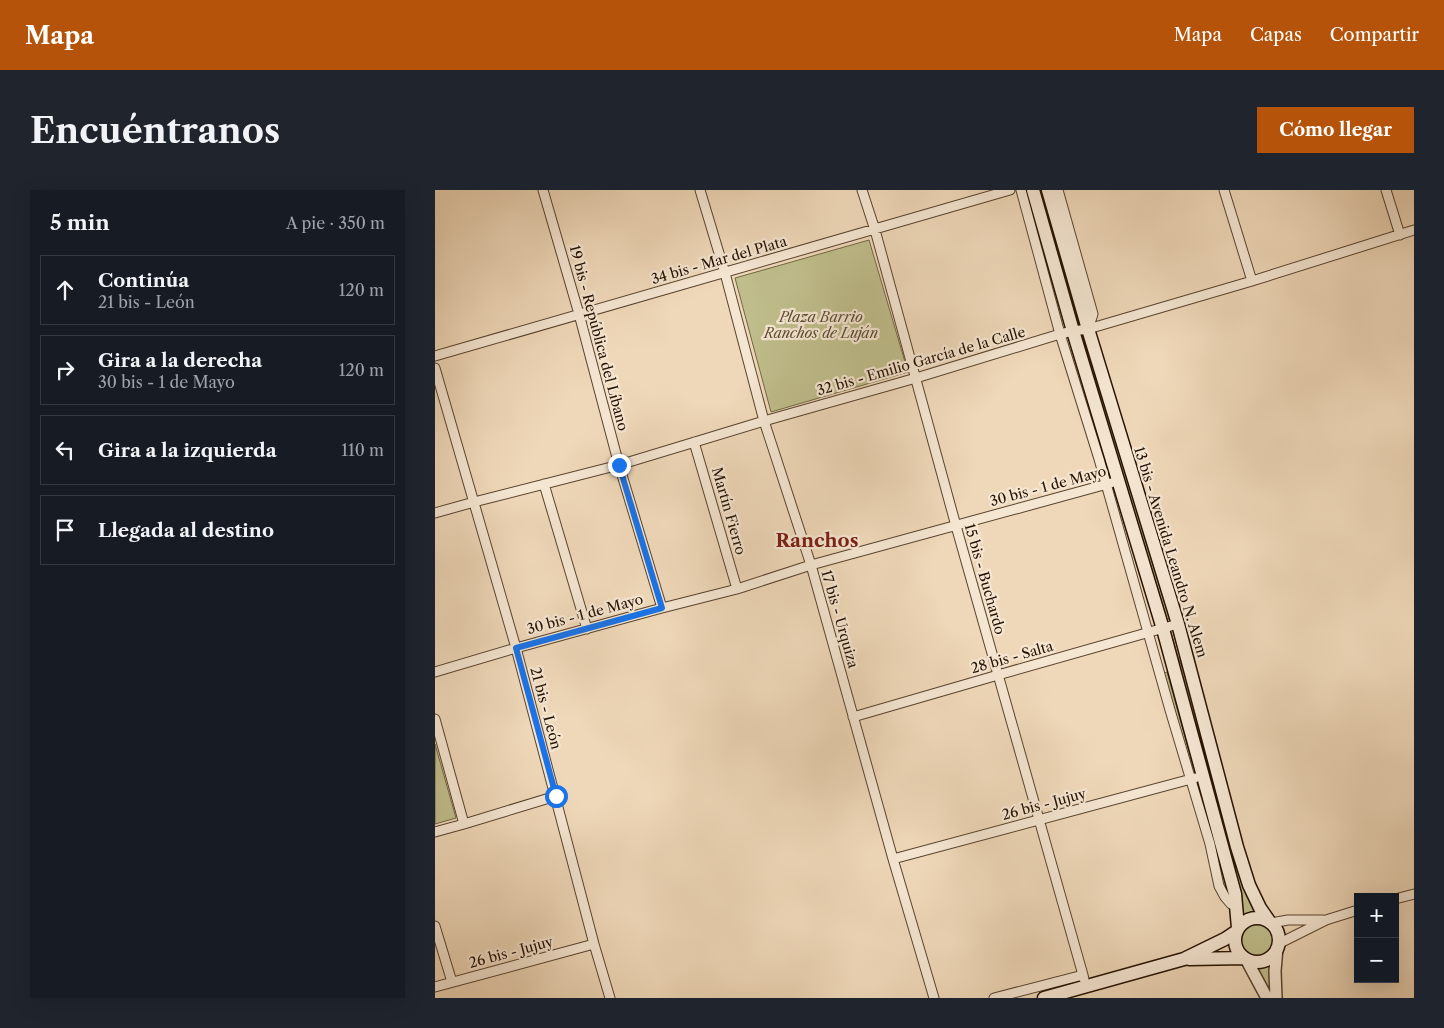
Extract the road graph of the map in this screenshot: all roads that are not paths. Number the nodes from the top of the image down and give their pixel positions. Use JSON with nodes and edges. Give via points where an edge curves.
{"nodes":[{"id":1,"x":543,"y":190,"type":"edge"},
{"id":2,"x":700,"y":190,"type":"edge"},
{"id":3,"x":862,"y":190,"type":"edge"},
{"id":4,"x":1010,"y":190,"type":"edge"},
{"id":5,"x":1021,"y":190,"type":"edge"},
{"id":6,"x":1033,"y":190,"type":"edge"},
{"id":7,"x":1048,"y":190,"type":"edge"},
{"id":8,"x":1058,"y":190,"type":"edge"},
{"id":9,"x":1224,"y":190,"type":"edge"},
{"id":10,"x":1386,"y":190,"type":"edge"},
{"id":11,"x":875,"y":230,"type":"junction"},
{"id":12,"x":1414,"y":230,"type":"edge"},
{"id":13,"x":1400,"y":235,"type":"junction"},
{"id":14,"x":725,"y":273,"type":"junction"},
{"id":15,"x":1252,"y":281,"type":"junction"},
{"id":16,"x":579,"y":314,"type":"junction"},
{"id":17,"x":1088,"y":329,"type":"junction"},
{"id":18,"x":1073,"y":330,"type":"junction"},
{"id":19,"x":1060,"y":334,"type":"junction"},
{"id":20,"x":435,"y":356,"type":"edge"},
{"id":21,"x":435,"y":368,"type":"edge"},
{"id":22,"x":916,"y":378,"type":"junction"},
{"id":23,"x":764,"y":420,"type":"junction"},
{"id":24,"x":694,"y":442,"type":"junction"},
{"id":25,"x":619,"y":465,"type":"junction"},
{"id":26,"x":1119,"y":481,"type":"junction"},
{"id":27,"x":544,"y":484,"type":"junction"},
{"id":28,"x":1106,"y":485,"type":"junction"},
{"id":29,"x":474,"y":502,"type":"junction"},
{"id":30,"x":435,"y":513,"type":"edge"},
{"id":31,"x":956,"y":526,"type":"junction"},
{"id":32,"x":811,"y":565,"type":"junction"},
{"id":33,"x":737,"y":588,"type":"junction"},
{"id":34,"x":662,"y":608,"type":"junction"},
{"id":35,"x":1178,"y":624,"type":"junction"},
{"id":36,"x":587,"y":629,"type":"junction"},
{"id":37,"x":1163,"y":629,"type":"junction"},
{"id":38,"x":1148,"y":633,"type":"junction"},
{"id":39,"x":516,"y":648,"type":"junction"},
{"id":40,"x":435,"y":672,"type":"edge"},
{"id":41,"x":998,"y":675,"type":"junction"},
{"id":42,"x":853,"y":717,"type":"junction"},
{"id":43,"x":435,"y":719,"type":"edge"},
{"id":44,"x":1196,"y":777,"type":"junction"},
{"id":45,"x":556,"y":796,"type":"junction"},
{"id":46,"x":1039,"y":820,"type":"junction"},
{"id":47,"x":464,"y":824,"type":"junction"},
{"id":48,"x":435,"y":832,"type":"edge"},
{"id":49,"x":893,"y":859,"type":"junction"},
{"id":50,"x":1414,"y":894,"type":"edge"},
{"id":51,"x":1399,"y":898,"type":"edge"},
{"id":52,"x":1354,"y":911,"type":"edge"},
{"id":53,"x":1326,"y":920,"type":"junction"},
{"id":54,"x":1270,"y":922,"type":"junction"},
{"id":55,"x":435,"y":926,"type":"edge"},
{"id":56,"x":1237,"y":929,"type":"junction"},
{"id":57,"x":594,"y":944,"type":"junction"},
{"id":58,"x":1278,"y":946,"type":"junction"},
{"id":59,"x":1245,"y":958,"type":"junction"},
{"id":60,"x":1184,"y":959,"type":"junction"},
{"id":61,"x":1085,"y":980,"type":"junction"},
{"id":62,"x":452,"y":982,"type":"junction"},
{"id":63,"x":435,"y":987,"type":"edge"},
{"id":64,"x":610,"y":998,"type":"edge"},
{"id":65,"x":934,"y":998,"type":"edge"},
{"id":66,"x":994,"y":998,"type":"edge"},
{"id":67,"x":1043,"y":998,"type":"edge"},
{"id":68,"x":1267,"y":998,"type":"edge"},
{"id":69,"x":1276,"y":998,"type":"edge"}],
"edges":[{"from":1,"to":16,"type":"street","name":"19 bis - República del Líbano"},
{"from":2,"to":14,"type":"street","name":"17 bis - Urquiza"},
{"from":3,"to":11,"type":"street","name":"15 bis - Buchardo"},
{"from":4,"to":11,"type":"street","name":"34 bis - Mar del Plata"},
{"from":5,"to":19,"type":"street","name":"13 bis - Avenida Leandro N. Alem"},
{"from":6,"to":18,"type":"main road","name":"13 bis - Avenida Leandro N. Alem"},
{"from":7,"to":17,"type":"main road","name":"13 bis - Avenida Leandro N. Alem"},
{"from":8,"to":17,"type":"street","via":[[1093,314]]},
{"from":9,"to":15,"type":"street"},
{"from":10,"to":13,"type":"street"},
{"from":11,"to":14,"type":"street","name":"34 bis - Mar del Plata"},
{"from":11,"to":22,"type":"street","name":"15 bis - Buchardo"},
{"from":12,"to":13,"type":"street","name":"32 bis - Emilio García de la Calle"},
{"from":13,"to":15,"type":"street","name":"32 bis - Emilio García de la Calle"},
{"from":14,"to":16,"type":"street","name":"34 bis - Mar del Plata"},
{"from":14,"to":23,"type":"street","name":"17 bis - Urquiza"},
{"from":15,"to":17,"type":"street","name":"32 bis - Emilio García de la Calle"},
{"from":16,"to":20,"type":"street","name":"34 bis - Mar del Plata"},
{"from":16,"to":25,"type":"street","name":"19 bis - República del Líbano"},
{"from":17,"to":18,"type":"street","name":"32 bis - Emilio García de la Calle"},
{"from":17,"to":35,"type":"main road","name":"13 bis - Avenida Leandro N. Alem"},
{"from":18,"to":19,"type":"street","name":"32 bis - Emilio García de la Calle"},
{"from":18,"to":26,"type":"main road","name":"13 bis - Avenida Leandro N. Alem"},
{"from":19,"to":22,"type":"street","name":"32 bis - Emilio García de la Calle"},
{"from":19,"to":28,"type":"street","name":"13 bis - Avenida Leandro N. Alem"},
{"from":21,"to":29,"type":"street","name":"21 bis - León"},
{"from":22,"to":23,"type":"street","name":"32 bis - Emilio García de la Calle"},
{"from":22,"to":31,"type":"street","name":"15 bis - Buchardo"},
{"from":23,"to":24,"type":"street","name":"32 bis - Emilio García de la Calle"},
{"from":23,"to":32,"type":"street","name":"17 bis - Urquiza"},
{"from":24,"to":25,"type":"street","name":"32 bis - Emilio García de la Calle"},
{"from":24,"to":33,"type":"street","name":"Martín Fierro"},
{"from":25,"to":27,"type":"street","name":"32 bis - Emilio García de la Calle"},
{"from":25,"to":34,"type":"street","name":"19 bis - República del Líbano"},
{"from":26,"to":28,"type":"street","name":"30 bis - 1 de Mayo"},
{"from":26,"to":37,"type":"main road","name":"13 bis - Avenida Leandro N. Alem"},
{"from":27,"to":29,"type":"street","name":"32 bis - Emilio García de la Calle"},
{"from":27,"to":36,"type":"street"},
{"from":28,"to":31,"type":"street","name":"30 bis - 1 de Mayo"},
{"from":28,"to":38,"type":"street","name":"13 bis - Avenida Leandro N. Alem"},
{"from":29,"to":30,"type":"street","name":"32 bis - Emilio García de la Calle"},
{"from":29,"to":39,"type":"street","name":"21 bis - León"},
{"from":31,"to":32,"type":"street","name":"30 bis - 1 de Mayo"},
{"from":31,"to":41,"type":"street","name":"15 bis - Buchardo"},
{"from":32,"to":33,"type":"street","name":"30 bis - 1 de Mayo"},
{"from":32,"to":42,"type":"street","name":"17 bis - Urquiza"},
{"from":33,"to":34,"type":"street","name":"30 bis - 1 de Mayo"},
{"from":34,"to":36,"type":"street","name":"30 bis - 1 de Mayo"},
{"from":35,"to":37,"type":"street","name":"28 bis - Salta"},
{"from":35,"to":54,"type":"main road","name":"13 bis - Avenida Leandro N. Alem","via":[[1246,878]]},
{"from":36,"to":39,"type":"street","name":"30 bis - 1 de Mayo"},
{"from":37,"to":38,"type":"street","name":"28 bis - Salta"},
{"from":37,"to":44,"type":"main road","name":"13 bis - Avenida Leandro N. Alem"},
{"from":38,"to":41,"type":"street","name":"28 bis - Salta"},
{"from":38,"to":44,"type":"street","name":"13 bis - Avenida Leandro N. Alem"},
{"from":39,"to":40,"type":"street","name":"30 bis - 1 de Mayo"},
{"from":39,"to":45,"type":"street","name":"21 bis - León"},
{"from":41,"to":42,"type":"street","name":"28 bis - Salta"},
{"from":41,"to":46,"type":"street","name":"15 bis - Buchardo"},
{"from":42,"to":49,"type":"street","name":"17 bis - Urquiza"},
{"from":43,"to":47,"type":"street"},
{"from":44,"to":46,"type":"street","name":"26 bis - Jujuy"},
{"from":44,"to":56,"type":"main road","name":"13 bis - Avenida Leandro N. Alem","via":[[1235,894]]},
{"from":45,"to":47,"type":"street"},
{"from":45,"to":57,"type":"street","name":"21 bis - León"},
{"from":46,"to":49,"type":"street","name":"26 bis - Jujuy"},
{"from":46,"to":61,"type":"street","name":"15 bis - Buchardo"},
{"from":47,"to":48,"type":"street"},
{"from":49,"to":65,"type":"street","name":"17 bis - Urquiza"},
{"from":50,"to":51,"type":"street"},
{"from":52,"to":53,"type":"street"},
{"from":53,"to":54,"type":"street"},
{"from":53,"to":58,"type":"street"},
{"from":54,"to":56,"type":"main road","via":[[1262,918],[1249,919]]},
{"from":54,"to":58,"type":"main road","via":[[1277,932]]},
{"from":55,"to":62,"type":"street"},
{"from":56,"to":59,"type":"main road","via":[[1235,945]]},
{"from":56,"to":60,"type":"main road","via":[[1225,939]]},
{"from":57,"to":62,"type":"street","name":"26 bis - Jujuy"},
{"from":57,"to":64,"type":"street","name":"21 bis - León"},
{"from":58,"to":59,"type":"main road","via":[[1265,961],[1252,962]]},
{"from":58,"to":69,"type":"street"},
{"from":59,"to":60,"type":"main road"},
{"from":59,"to":68,"type":"street"},
{"from":60,"to":61,"type":"main road"},
{"from":61,"to":66,"type":"street"},
{"from":61,"to":67,"type":"main road"},
{"from":62,"to":63,"type":"street","name":"26 bis - Jujuy"}]}
